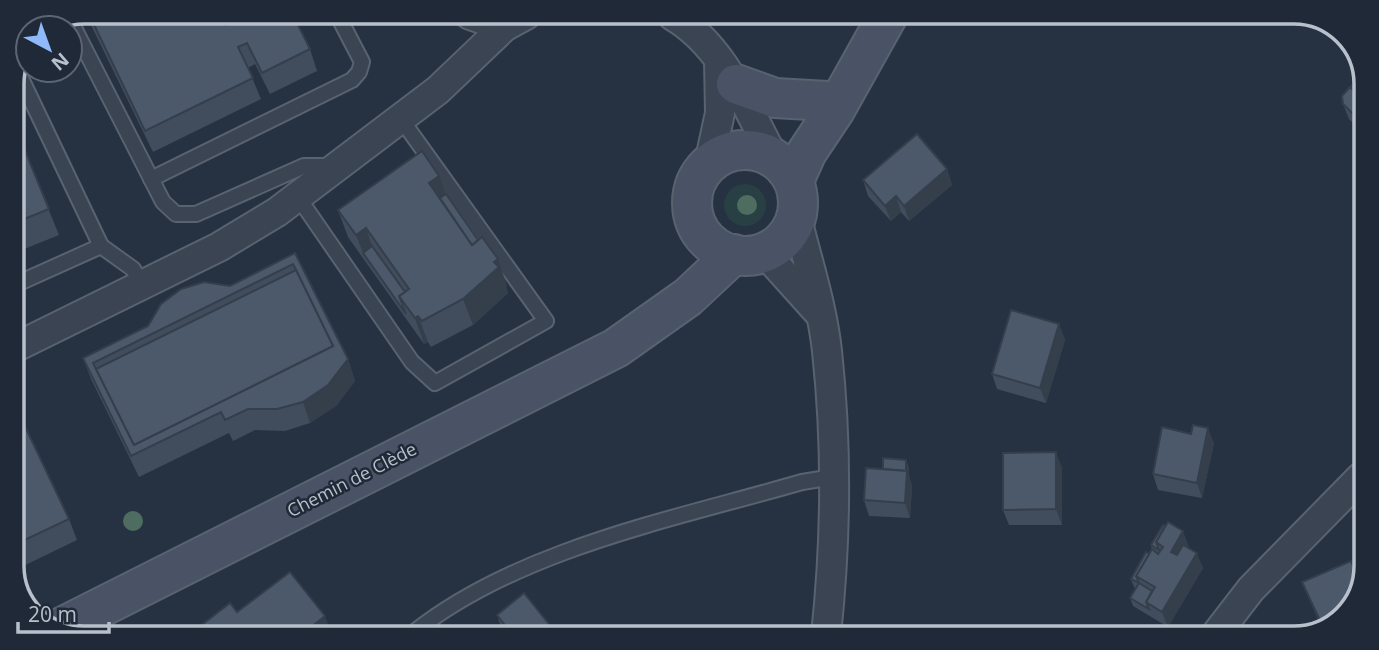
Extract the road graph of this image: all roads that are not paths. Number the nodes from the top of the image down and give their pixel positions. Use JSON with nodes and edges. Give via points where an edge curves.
{"nodes":[{"id":1,"x":688,"y":24,"type":"edge"},
{"id":2,"x":882,"y":24,"type":"edge"},
{"id":3,"x":343,"y":25,"type":"edge"},
{"id":4,"x":511,"y":25,"type":"edge"},
{"id":5,"x":84,"y":48,"type":"edge"},
{"id":6,"x":728,"y":72,"type":"junction"},
{"id":7,"x":25,"y":87,"type":"edge"},
{"id":8,"x":838,"y":93,"type":"junction"},
{"id":9,"x":401,"y":119,"type":"junction"},
{"id":10,"x":709,"y":164,"type":"junction"},
{"id":11,"x":778,"y":170,"type":"junction"},
{"id":12,"x":330,"y":174,"type":"junction"},
{"id":13,"x":150,"y":179,"type":"junction"},
{"id":14,"x":298,"y":197,"type":"junction"},
{"id":15,"x":101,"y":246,"type":"junction"},
{"id":16,"x":733,"y":247,"type":"junction"},
{"id":17,"x":25,"y":280,"type":"edge"},
{"id":18,"x":142,"y":285,"type":"junction"},
{"id":19,"x":821,"y":316,"type":"junction"},
{"id":20,"x":25,"y":343,"type":"edge"},
{"id":21,"x":833,"y":477,"type":"junction"},
{"id":22,"x":1354,"y":484,"type":"edge"},
{"id":23,"x":70,"y":623,"type":"edge"},
{"id":24,"x":424,"y":626,"type":"edge"},
{"id":25,"x":828,"y":626,"type":"edge"},
{"id":26,"x":1222,"y":626,"type":"edge"}],
"edges":[{"from":1,"to":6,"type":"street"},
{"from":2,"to":8,"type":"main road"},
{"from":3,"to":13,"type":"lane","via":[[362,62],[352,80]]},
{"from":4,"to":9,"type":"street"},
{"from":5,"to":13,"type":"lane"},
{"from":6,"to":8,"type":"main road","via":[[775,98]]},
{"from":6,"to":10,"type":"street"},
{"from":6,"to":11,"type":"street"},
{"from":7,"to":15,"type":"lane"},
{"from":8,"to":11,"type":"main road","via":[[807,152]]},
{"from":9,"to":12,"type":"street"},
{"from":9,"to":14,"type":"lane","via":[[546,321],[435,383],[412,362]]},
{"from":10,"to":11,"type":"main road","via":[[733,151]]},
{"from":10,"to":16,"type":"main road","via":[[696,182],[692,203],[697,225]]},
{"from":11,"to":16,"type":"main road","via":[[785,237]]},
{"from":11,"to":19,"type":"street"},
{"from":12,"to":13,"type":"lane","via":[[323,166],[304,166],[184,216],[167,208]]},
{"from":12,"to":14,"type":"street"},
{"from":14,"to":18,"type":"street","via":[[219,247]]},
{"from":15,"to":17,"type":"lane"},
{"from":15,"to":18,"type":"lane","via":[[133,269]]},
{"from":16,"to":19,"type":"street"},
{"from":16,"to":23,"type":"main road","name":"Chemin de Clède","via":[[646,326],[597,358]]},
{"from":18,"to":20,"type":"street"},
{"from":19,"to":21,"type":"street"},
{"from":21,"to":24,"type":"lane","via":[[568,550],[479,589]]},
{"from":21,"to":25,"type":"street"},
{"from":22,"to":26,"type":"street","via":[[1251,589]]}]}
